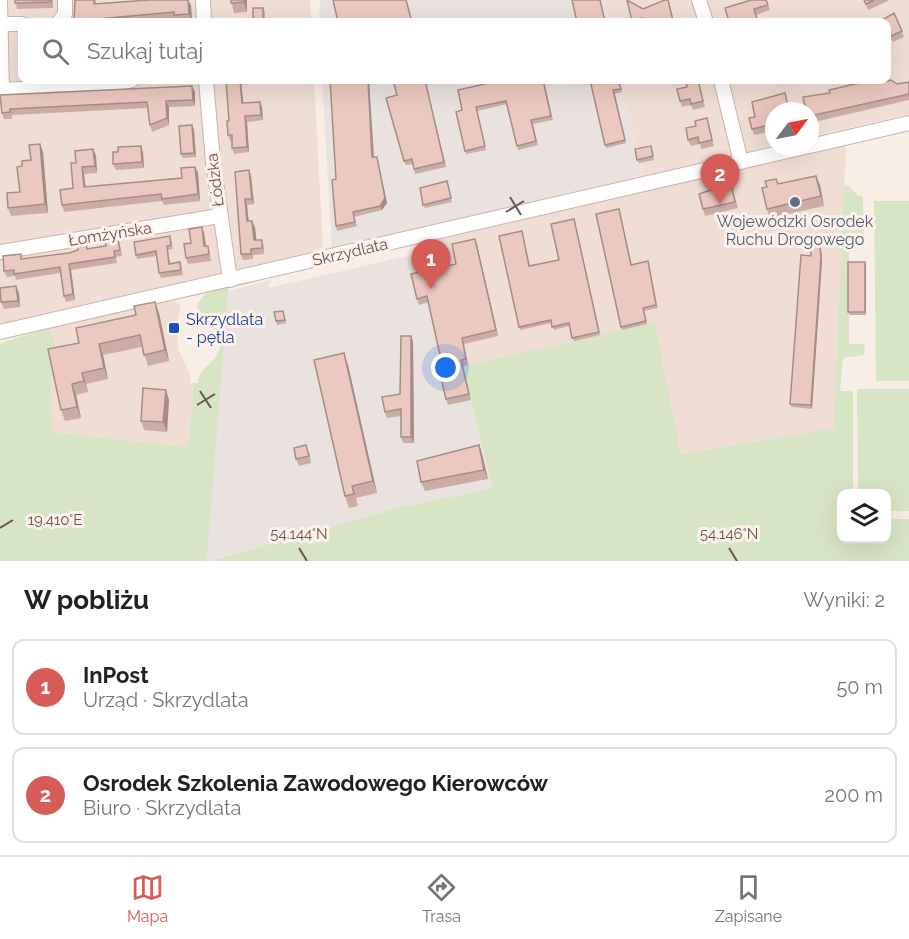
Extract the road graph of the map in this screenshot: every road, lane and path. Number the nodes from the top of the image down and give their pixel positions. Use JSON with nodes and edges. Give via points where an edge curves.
{"nodes":[{"id":1,"x":0,"y":0,"type":"edge"},
{"id":2,"x":66,"y":0,"type":"edge"},
{"id":3,"x":203,"y":0,"type":"edge"},
{"id":4,"x":699,"y":0,"type":"edge"},
{"id":5,"x":62,"y":18,"type":"edge"},
{"id":6,"x":204,"y":18,"type":"edge"},
{"id":7,"x":705,"y":18,"type":"edge"},
{"id":8,"x":1,"y":24,"type":"edge"},
{"id":9,"x":18,"y":24,"type":"edge"},
{"id":10,"x":117,"y":84,"type":"edge"},
{"id":11,"x":206,"y":84,"type":"edge"},
{"id":12,"x":722,"y":84,"type":"edge"},
{"id":13,"x":1,"y":90,"type":"edge"},
{"id":14,"x":909,"y":123,"type":"edge"},
{"id":15,"x":819,"y":144,"type":"edge"},
{"id":16,"x":767,"y":156,"type":"edge"},
{"id":17,"x":741,"y":162,"type":"junction"},
{"id":18,"x":219,"y":216,"type":"junction"},
{"id":19,"x":0,"y":252,"type":"edge"},
{"id":20,"x":230,"y":280,"type":"junction"},
{"id":21,"x":0,"y":332,"type":"edge"}],
"edges":[{"from":1,"to":8,"type":"street"},
{"from":2,"to":5,"type":"street"},
{"from":3,"to":6,"type":"street"},
{"from":4,"to":7,"type":"street"},
{"from":8,"to":9,"type":"street"},
{"from":8,"to":13,"type":"street"},
{"from":10,"to":13,"type":"street"},
{"from":11,"to":18,"type":"street","name":"Łódzka"},
{"from":12,"to":17,"type":"street"},
{"from":14,"to":15,"type":"street"},
{"from":16,"to":17,"type":"street","name":"Skrzydlata"},
{"from":17,"to":20,"type":"street","name":"Skrzydlata"},
{"from":18,"to":19,"type":"street","name":"Łomżyńska"},
{"from":18,"to":20,"type":"street","name":"Łódzka"},
{"from":20,"to":21,"type":"street","name":"Skrzydlata"}]}
